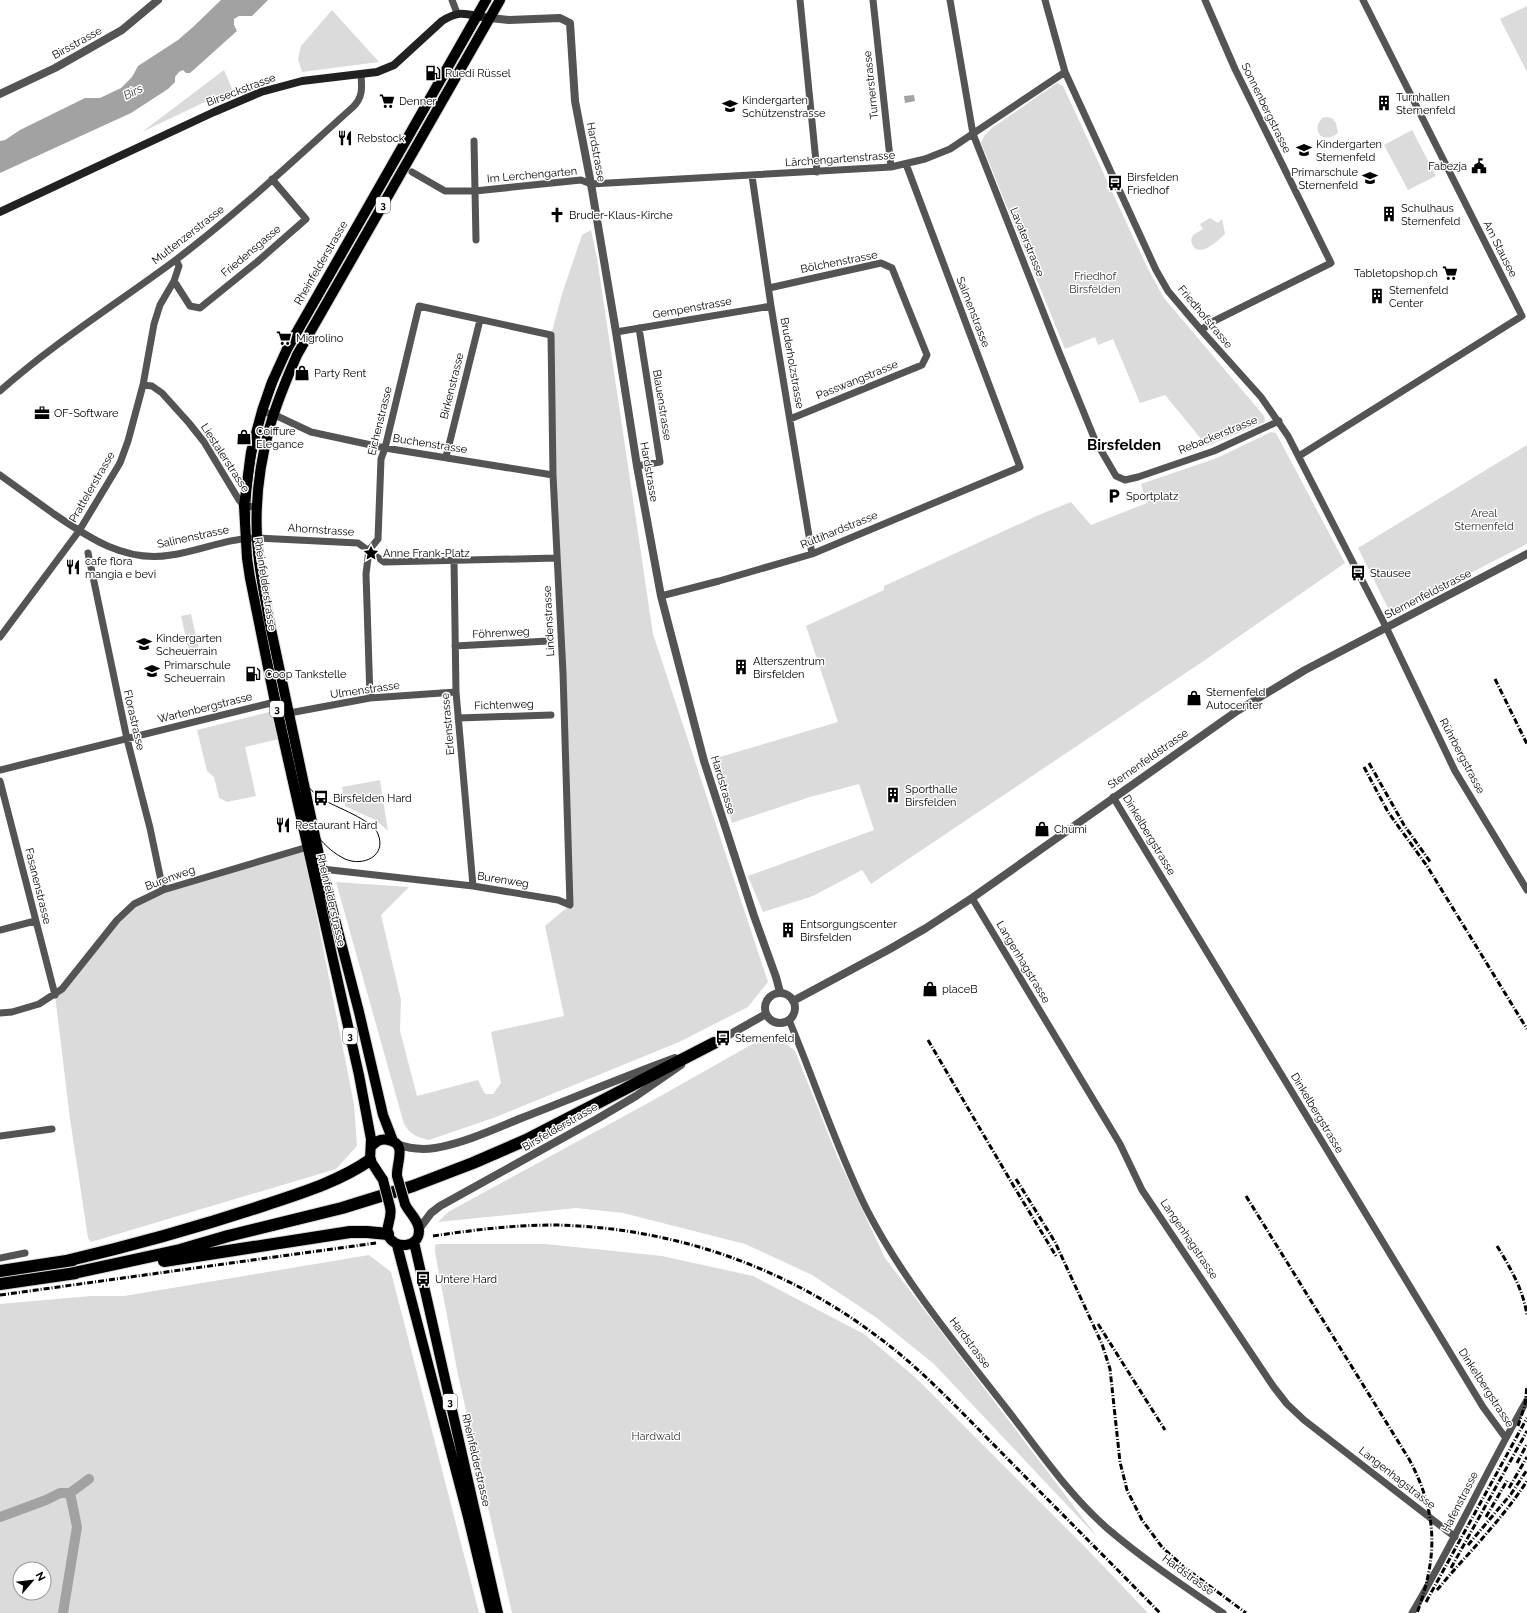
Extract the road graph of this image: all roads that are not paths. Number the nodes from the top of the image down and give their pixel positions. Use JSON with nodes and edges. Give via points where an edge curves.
{"nodes":[{"id":1,"x":158,"y":0,"type":"edge"},
{"id":2,"x":452,"y":0,"type":"edge"},
{"id":3,"x":486,"y":0,"type":"edge"},
{"id":4,"x":500,"y":0,"type":"edge"},
{"id":5,"x":800,"y":0,"type":"edge"},
{"id":6,"x":873,"y":0,"type":"edge"},
{"id":7,"x":950,"y":0,"type":"edge"},
{"id":8,"x":1045,"y":0,"type":"edge"},
{"id":9,"x":1205,"y":0,"type":"edge"},
{"id":10,"x":1363,"y":0,"type":"edge"},
{"id":11,"x":457,"y":13,"type":"junction"},
{"id":12,"x":476,"y":16,"type":"junction"},
{"id":13,"x":490,"y":18,"type":"junction"},
{"id":14,"x":1065,"y":72,"type":"junction"},
{"id":15,"x":361,"y":74,"type":"junction"},
{"id":16,"x":0,"y":94,"type":"edge"},
{"id":17,"x":973,"y":134,"type":"junction"},
{"id":18,"x":474,"y":141,"type":"dead end"},
{"id":19,"x":906,"y":164,"type":"junction"},
{"id":20,"x":891,"y":167,"type":"junction"},
{"id":21,"x":412,"y":172,"type":"dead end"},
{"id":22,"x":817,"y":172,"type":"junction"},
{"id":23,"x":752,"y":176,"type":"junction"},
{"id":24,"x":272,"y":179,"type":"junction"},
{"id":25,"x":591,"y":184,"type":"junction"},
{"id":26,"x":475,"y":192,"type":"junction"},
{"id":27,"x":0,"y":212,"type":"edge"},
{"id":28,"x":476,"y":240,"type":"dead end"},
{"id":29,"x":176,"y":260,"type":"junction"},
{"id":30,"x":174,"y":281,"type":"junction"},
{"id":31,"x":769,"y":288,"type":"junction"},
{"id":32,"x":771,"y":306,"type":"junction"},
{"id":33,"x":480,"y":320,"type":"junction"},
{"id":34,"x":639,"y":328,"type":"junction"},
{"id":35,"x":1201,"y":330,"type":"junction"},
{"id":36,"x":616,"y":332,"type":"junction"},
{"id":37,"x":551,"y":336,"type":"joint"},
{"id":38,"x":927,"y":355,"type":"joint"},
{"id":39,"x":143,"y":385,"type":"junction"},
{"id":40,"x":0,"y":391,"type":"edge"},
{"id":41,"x":262,"y":411,"type":"junction"},
{"id":42,"x":273,"y":414,"type":"junction"},
{"id":43,"x":790,"y":419,"type":"junction"},
{"id":44,"x":1279,"y":421,"type":"junction"},
{"id":45,"x":385,"y":448,"type":"junction"},
{"id":46,"x":1299,"y":456,"type":"junction"},
{"id":47,"x":446,"y":457,"type":"junction"},
{"id":48,"x":637,"y":466,"type":"junction"},
{"id":49,"x":1020,"y":467,"type":"joint"},
{"id":50,"x":0,"y":475,"type":"edge"},
{"id":51,"x":553,"y":475,"type":"junction"},
{"id":52,"x":1120,"y":479,"type":"joint"},
{"id":53,"x":244,"y":506,"type":"junction"},
{"id":54,"x":257,"y":507,"type":"junction"},
{"id":55,"x":79,"y":531,"type":"junction"},
{"id":56,"x":245,"y":538,"type":"junction"},
{"id":57,"x":257,"y":538,"type":"junction"},
{"id":58,"x":369,"y":550,"type":"junction"},
{"id":59,"x":88,"y":553,"type":"dead end"},
{"id":60,"x":812,"y":554,"type":"junction"},
{"id":61,"x":1527,"y":554,"type":"edge"},
{"id":62,"x":557,"y":558,"type":"junction"},
{"id":63,"x":454,"y":560,"type":"junction"},
{"id":64,"x":660,"y":596,"type":"junction"},
{"id":65,"x":1386,"y":627,"type":"junction"},
{"id":66,"x":0,"y":637,"type":"edge"},
{"id":67,"x":548,"y":641,"type":"dead end"},
{"id":68,"x":455,"y":646,"type":"junction"},
{"id":69,"x":456,"y":692,"type":"junction"},
{"id":70,"x":370,"y":698,"type":"junction"},
{"id":71,"x":275,"y":702,"type":"junction"},
{"id":72,"x":289,"y":713,"type":"junction"},
{"id":73,"x":551,"y":715,"type":"dead end"},
{"id":74,"x":278,"y":716,"type":"junction"},
{"id":75,"x":458,"y":718,"type":"junction"},
{"id":76,"x":127,"y":739,"type":"junction"},
{"id":77,"x":0,"y":770,"type":"edge"},
{"id":78,"x":0,"y":781,"type":"edge"},
{"id":79,"x":1113,"y":797,"type":"junction"},
{"id":80,"x":312,"y":846,"type":"junction"},
{"id":81,"x":317,"y":870,"type":"junction"},
{"id":82,"x":473,"y":886,"type":"junction"},
{"id":83,"x":163,"y":890,"type":"junction"},
{"id":84,"x":1527,"y":890,"type":"edge"},
{"id":85,"x":972,"y":898,"type":"junction"},
{"id":86,"x":570,"y":905,"type":"joint"},
{"id":87,"x":35,"y":921,"type":"junction"},
{"id":88,"x":0,"y":930,"type":"edge"},
{"id":89,"x":780,"y":992,"type":"junction"},
{"id":90,"x":55,"y":995,"type":"junction"},
{"id":91,"x":793,"y":1001,"type":"junction"},
{"id":92,"x":0,"y":1013,"type":"edge"},
{"id":93,"x":766,"y":1014,"type":"junction"},
{"id":94,"x":789,"y":1020,"type":"junction"},
{"id":95,"x":714,"y":1043,"type":"junction"},
{"id":96,"x":52,"y":1129,"type":"dead end"},
{"id":97,"x":0,"y":1136,"type":"edge"},
{"id":98,"x":395,"y":1143,"type":"junction"},
{"id":99,"x":371,"y":1147,"type":"junction"},
{"id":100,"x":370,"y":1160,"type":"junction"},
{"id":101,"x":419,"y":1229,"type":"junction"},
{"id":102,"x":388,"y":1234,"type":"junction"},
{"id":103,"x":228,"y":1236,"type":"junction"},
{"id":104,"x":414,"y":1242,"type":"junction"},
{"id":105,"x":397,"y":1245,"type":"junction"},
{"id":106,"x":25,"y":1253,"type":"dead end"},
{"id":107,"x":0,"y":1258,"type":"edge"},
{"id":108,"x":66,"y":1261,"type":"junction"},
{"id":109,"x":0,"y":1271,"type":"edge"},
{"id":110,"x":69,"y":1274,"type":"junction"},
{"id":111,"x":0,"y":1284,"type":"edge"},
{"id":112,"x":1527,"y":1400,"type":"edge"},
{"id":113,"x":1505,"y":1437,"type":"junction"},
{"id":114,"x":1454,"y":1537,"type":"junction"},
{"id":115,"x":491,"y":1613,"type":"edge"},
{"id":116,"x":498,"y":1613,"type":"edge"},
{"id":117,"x":1223,"y":1613,"type":"edge"},
{"id":118,"x":1412,"y":1613,"type":"edge"}],
"edges":[{"from":1,"to":16,"type":"street","name":"Birsstrasse","via":[[122,30],[55,68]]},
{"from":2,"to":11,"type":"street"},
{"from":3,"to":12,"type":"main road","name":"Rheinfelderstrasse","number":"3"},
{"from":4,"to":13,"type":"main road","name":"Rheinfelderstrasse","number":"3"},
{"from":5,"to":22,"type":"street"},
{"from":6,"to":20,"type":"street","name":"Turnerstrasse"},
{"from":7,"to":17,"type":"street","name":"Lavaterstrasse"},
{"from":8,"to":14,"type":"street","name":"Friedhofstrasse"},
{"from":9,"to":35,"type":"street","name":"Sonnenbergstrasse","via":[[1235,70],[1332,263],[1214,321]]},
{"from":10,"to":46,"type":"street","name":"Am Stausee","via":[[1522,316]]},
{"from":11,"to":12,"type":"main road"},
{"from":11,"to":15,"type":"main road","name":"Birseckstrasse","via":[[442,21],[394,65],[377,72]]},
{"from":12,"to":13,"type":"main road"},
{"from":12,"to":41,"type":"main road","name":"Rheinfelderstrasse","number":"3","via":[[287,349]]},
{"from":13,"to":25,"type":"street","name":"Hardstrasse","via":[[560,18],[570,23],[575,101]]},
{"from":13,"to":42,"type":"main road","name":"Rheinfelderstrasse","number":"3","via":[[297,355]]},
{"from":14,"to":17,"type":"street","name":"Lärchengartenstrasse"},
{"from":14,"to":35,"type":"street","name":"Friedhofstrasse","via":[[1156,270],[1168,291]]},
{"from":15,"to":24,"type":"street","name":"Muttenzerstrasse","via":[[362,92],[358,102]]},
{"from":15,"to":27,"type":"main road","name":"Birseckstrasse","via":[[302,81],[261,92]]},
{"from":17,"to":19,"type":"street","name":"Lärchengartenstrasse","via":[[938,154]]},
{"from":17,"to":52,"type":"street","name":"Lavaterstrasse","via":[[1086,419],[1113,472]]},
{"from":18,"to":26,"type":"street","name":"Im Lerchengarten"},
{"from":19,"to":20,"type":"street","name":"Lärchengartenstrasse"},
{"from":19,"to":49,"type":"street","name":"Salmenstrasse"},
{"from":20,"to":22,"type":"street","name":"Lärchengartenstrasse"},
{"from":21,"to":26,"type":"street","name":"Im Lerchengarten","via":[[445,191]]},
{"from":22,"to":23,"type":"street","name":"Lärchengartenstrasse"},
{"from":23,"to":25,"type":"street","name":"Lärchengartenstrasse"},
{"from":23,"to":31,"type":"street","name":"Bruderholzstrasse"},
{"from":24,"to":29,"type":"street","name":"Muttenzerstrasse","via":[[227,220]]},
{"from":24,"to":30,"type":"street","name":"Friedensgasse","via":[[306,219],[200,308],[190,306]]},
{"from":25,"to":26,"type":"street","name":"Im Lerchengarten","via":[[581,180]]},
{"from":25,"to":36,"type":"street","name":"Hardstrasse"},
{"from":26,"to":28,"type":"street","name":"Im Lerchengarten"},
{"from":29,"to":30,"type":"street","name":"Prattelerstrasse","via":[[179,266]]},
{"from":29,"to":40,"type":"street","name":"Muttenzerstrasse","via":[[37,360]]},
{"from":30,"to":39,"type":"street","name":"Prattelerstrasse","via":[[160,305],[154,324]]},
{"from":31,"to":32,"type":"street","name":"Bruderholzstrasse"},
{"from":31,"to":38,"type":"street","name":"Bölchenstrasse","via":[[881,263],[892,268]]},
{"from":32,"to":34,"type":"street","name":"Gempenstrasse"},
{"from":32,"to":43,"type":"street","name":"Bruderholzstrasse"},
{"from":33,"to":37,"type":"street","name":"Eichenstrasse"},
{"from":33,"to":45,"type":"street","name":"Eichenstrasse","via":[[419,306]]},
{"from":33,"to":47,"type":"street","name":"Birkenstrasse"},
{"from":34,"to":36,"type":"street","name":"Gempenstrasse"},
{"from":34,"to":48,"type":"street","name":"Blauenstrasse","via":[[660,462]]},
{"from":35,"to":44,"type":"street","name":"Friedhofstrasse"},
{"from":36,"to":48,"type":"street","name":"Hardstrasse"},
{"from":37,"to":51,"type":"street","name":"Lindenstrasse"},
{"from":38,"to":43,"type":"street","name":"Passwangstrasse","via":[[922,365]]},
{"from":39,"to":53,"type":"street","name":"Liestalerstrasse","via":[[152,386],[162,393],[189,423],[204,442]]},
{"from":39,"to":55,"type":"street","name":"Prattelerstrasse","via":[[120,462]]},
{"from":41,"to":42,"type":"street","name":"Buchenstrasse"},
{"from":41,"to":53,"type":"main road","name":"Rheinfelderstrasse","number":"3","via":[[251,452]]},
{"from":42,"to":45,"type":"street","name":"Buchenstrasse","via":[[311,432]]},
{"from":42,"to":54,"type":"main road","name":"Rheinfelderstrasse","number":"3","via":[[263,455]]},
{"from":43,"to":60,"type":"street","name":"Bruderholzstrasse"},
{"from":44,"to":46,"type":"street","name":"Friedhofstrasse"},
{"from":44,"to":52,"type":"street","name":"Rebackerstrasse","via":[[1214,451],[1130,479]]},
{"from":45,"to":47,"type":"street","name":"Buchenstrasse"},
{"from":45,"to":58,"type":"street","name":"Eichenstrasse","via":[[381,458],[378,539]]},
{"from":46,"to":65,"type":"street","name":"Friedhofstrasse"},
{"from":47,"to":51,"type":"street","name":"Buchenstrasse"},
{"from":48,"to":64,"type":"street","name":"Hardstrasse"},
{"from":49,"to":60,"type":"street","name":"Rüttihardstrasse"},
{"from":50,"to":55,"type":"street","name":"Salinenstrasse"},
{"from":51,"to":62,"type":"street","name":"Lindenstrasse"},
{"from":53,"to":54,"type":"street","name":"Liestalerstrasse"},
{"from":53,"to":56,"type":"main road","name":"Rheinfelderstrasse","number":"3"},
{"from":54,"to":57,"type":"main road","name":"Rheinfelderstrasse","number":"3"},
{"from":55,"to":56,"type":"street","name":"Salinenstrasse","via":[[105,546],[148,557],[171,555]]},
{"from":55,"to":66,"type":"street","name":"Prattelerstrasse"},
{"from":56,"to":57,"type":"street","name":"Ahornstrasse"},
{"from":56,"to":71,"type":"main road","name":"Rheinfelderstrasse","number":"3","via":[[250,578]]},
{"from":57,"to":58,"type":"street","name":"Ahornstrasse","via":[[358,543]]},
{"from":57,"to":72,"type":"main road","name":"Rheinfelderstrasse","number":"3","via":[[263,584]]},
{"from":58,"to":63,"type":"street","name":"Ahornstrasse","via":[[384,562]]},
{"from":58,"to":70,"type":"street","name":"Eichenstrasse","via":[[366,574]]},
{"from":59,"to":76,"type":"street","name":"Florastrasse"},
{"from":60,"to":64,"type":"street","name":"Rüttihardstrasse"},
{"from":61,"to":65,"type":"street","name":"Sternenfeldstrasse"},
{"from":62,"to":63,"type":"street","name":"Ahornstrasse"},
{"from":62,"to":86,"type":"street","name":"Lindenstrasse"},
{"from":63,"to":68,"type":"street","name":"Erlenstrasse"},
{"from":64,"to":89,"type":"street","name":"Hardstrasse","via":[[704,761]]},
{"from":65,"to":79,"type":"street","name":"Sternenfeldstrasse","via":[[1305,670],[1237,711]]},
{"from":65,"to":84,"type":"street","name":"Rührbergstrasse","via":[[1455,771]]},
{"from":67,"to":68,"type":"street","name":"Föhrenweg"},
{"from":68,"to":69,"type":"street","name":"Erlenstrasse"},
{"from":69,"to":70,"type":"street","name":"Ulmenstrasse"},
{"from":69,"to":75,"type":"street","name":"Erlenstrasse"},
{"from":70,"to":72,"type":"street","name":"Ulmenstrasse"},
{"from":71,"to":74,"type":"main road","name":"Rheinfelderstrasse","number":"3"},
{"from":71,"to":76,"type":"street","name":"Wartenbergstrasse"},
{"from":72,"to":74,"type":"street","name":"Ulmenstrasse"},
{"from":72,"to":80,"type":"main road","name":"Rheinfelderstrasse","number":"3"},
{"from":73,"to":75,"type":"street","name":"Fichtenweg"},
{"from":74,"to":80,"type":"main road","name":"Rheinfelderstrasse","number":"3"},
{"from":75,"to":82,"type":"street","name":"Erlenstrasse"},
{"from":76,"to":77,"type":"street","name":"Wartenbergstrasse"},
{"from":76,"to":83,"type":"street","name":"Florastrasse"},
{"from":78,"to":87,"type":"street","name":"Fasanenstrasse"},
{"from":79,"to":85,"type":"street","name":"Sternenfeldstrasse"},
{"from":79,"to":113,"type":"street","name":"Dinkelbergstrasse","via":[[1483,1407]]},
{"from":80,"to":81,"type":"main road","name":"Rheinfelderstrasse","number":"3"},
{"from":80,"to":83,"type":"street","name":"Burenweg"},
{"from":81,"to":82,"type":"street","name":"Burenweg"},
{"from":81,"to":98,"type":"main road","name":"Rheinfelderstrasse","number":"3","via":[[359,1012],[383,1115]]},
{"from":81,"to":99,"type":"main road","name":"Rheinfelderstrasse","number":"3"},
{"from":82,"to":86,"type":"street","name":"Burenweg","via":[[558,900]]},
{"from":83,"to":90,"type":"street","name":"Burenweg","via":[[134,904],[117,920],[70,982]]},
{"from":85,"to":91,"type":"street","name":"Sternenfeldstrasse","via":[[888,950]]},
{"from":85,"to":114,"type":"street","name":"Langenhagstrasse","via":[[1120,1144],[1142,1190],[1272,1386],[1304,1420]]},
{"from":87,"to":88,"type":"street"},
{"from":87,"to":90,"type":"street","name":"Fasanenstrasse"},
{"from":89,"to":91,"type":"street","via":[[788,995]]},
{"from":89,"to":93,"type":"street","via":[[771,995],[766,1002]]},
{"from":90,"to":92,"type":"street","name":"Burenweg","via":[[39,1004]]},
{"from":91,"to":94,"type":"street","via":[[794,1013]]},
{"from":93,"to":94,"type":"street","via":[[778,1023]]},
{"from":93,"to":95,"type":"street","name":"Birsfelderstrasse"},
{"from":94,"to":117,"type":"street","name":"Hardstrasse","via":[[866,1209],[890,1251],[954,1342],[1069,1490],[1108,1528]]},
{"from":95,"to":98,"type":"street","name":"Birsfelderstrasse","via":[[452,1144],[421,1149]]},
{"from":95,"to":101,"type":"street","name":"Birsfelderstrasse","via":[[636,1096],[440,1206]]},
{"from":95,"to":103,"type":"highway","via":[[545,1130],[473,1163],[413,1186],[342,1208]]},
{"from":96,"to":97,"type":"street"},
{"from":98,"to":99,"type":"main road","via":[[383,1140]]},
{"from":98,"to":101,"type":"main road","name":"Rheinfelderstrasse","bridge":true,"via":[[400,1153],[397,1176],[405,1204]]},
{"from":99,"to":100,"type":"main road","name":"Rheinfelderstrasse"},
{"from":100,"to":102,"type":"main road","bridge":true,"via":[[384,1180],[391,1218]]},
{"from":100,"to":108,"type":"highway","via":[[345,1176],[322,1186],[210,1224]]},
{"from":101,"to":104,"type":"main road"},
{"from":102,"to":105,"type":"main road","name":"Rheinfelderstrasse"},
{"from":102,"to":110,"type":"highway","via":[[335,1234]]},
{"from":103,"to":108,"type":"highway"},
{"from":103,"to":110,"type":"highway","via":[[180,1250]]},
{"from":104,"to":105,"type":"main road","via":[[406,1246]]},
{"from":104,"to":116,"type":"main road","name":"Rheinfelderstrasse","number":"3"},
{"from":105,"to":115,"type":"main road","name":"Rheinfelderstrasse","number":"3"},
{"from":106,"to":107,"type":"street"},
{"from":108,"to":109,"type":"highway"},
{"from":110,"to":111,"type":"highway"},
{"from":112,"to":113,"type":"street","name":"Hafenstrasse"},
{"from":113,"to":114,"type":"street","name":"Hafenstrasse"},
{"from":114,"to":118,"type":"street","name":"Hafenstrasse"}]}
